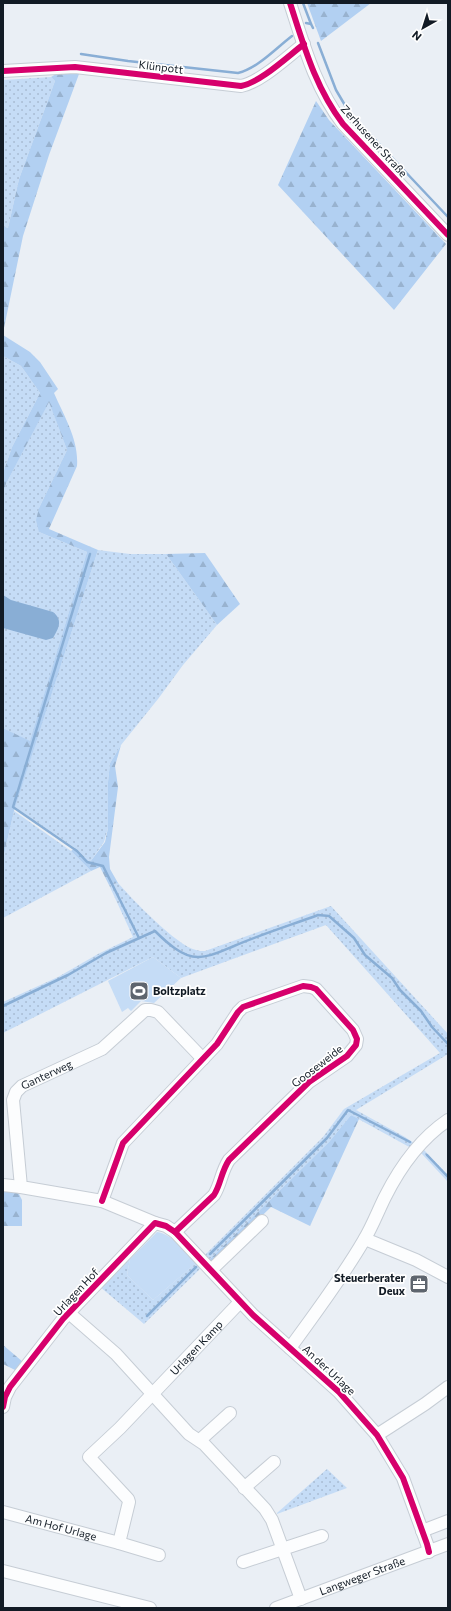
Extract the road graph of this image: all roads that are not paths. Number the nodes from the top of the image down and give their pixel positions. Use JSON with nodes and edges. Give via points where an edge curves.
{"nodes":[{"id":1,"x":290,"y":3,"type":"edge"},
{"id":2,"x":304,"y":44,"type":"junction"},
{"id":3,"x":3,"y":71,"type":"edge"},
{"id":4,"x":448,"y":235,"type":"edge"},
{"id":5,"x":203,"y":1059,"type":"junction"},
{"id":6,"x":448,"y":1120,"type":"edge"},
{"id":7,"x":3,"y":1185,"type":"edge"},
{"id":8,"x":21,"y":1187,"type":"junction"},
{"id":9,"x":102,"y":1201,"type":"junction"},
{"id":10,"x":262,"y":1221,"type":"dead end"},
{"id":11,"x":155,"y":1223,"type":"junction"},
{"id":12,"x":175,"y":1232,"type":"junction"},
{"id":13,"x":365,"y":1239,"type":"junction"},
{"id":14,"x":211,"y":1270,"type":"junction"},
{"id":15,"x":448,"y":1278,"type":"edge"},
{"id":16,"x":240,"y":1302,"type":"junction"},
{"id":17,"x":69,"y":1313,"type":"junction"},
{"id":18,"x":290,"y":1348,"type":"junction"},
{"id":19,"x":448,"y":1387,"type":"edge"},
{"id":20,"x":153,"y":1394,"type":"junction"},
{"id":21,"x":4,"y":1400,"type":"edge"},
{"id":22,"x":230,"y":1413,"type":"dead end"},
{"id":23,"x":377,"y":1435,"type":"junction"},
{"id":24,"x":200,"y":1440,"type":"junction"},
{"id":25,"x":274,"y":1462,"type":"dead end"},
{"id":26,"x":244,"y":1488,"type":"junction"},
{"id":27,"x":3,"y":1512,"type":"edge"},
{"id":28,"x":448,"y":1521,"type":"edge"},
{"id":29,"x":422,"y":1531,"type":"junction"},
{"id":30,"x":322,"y":1536,"type":"dead end"},
{"id":31,"x":119,"y":1543,"type":"junction"},
{"id":32,"x":448,"y":1544,"type":"edge"},
{"id":33,"x":283,"y":1548,"type":"junction"},
{"id":34,"x":429,"y":1552,"type":"junction"},
{"id":35,"x":159,"y":1555,"type":"dead end"},
{"id":36,"x":243,"y":1562,"type":"dead end"},
{"id":37,"x":3,"y":1571,"type":"edge"},
{"id":38,"x":301,"y":1599,"type":"junction"},
{"id":39,"x":150,"y":1608,"type":"edge"},
{"id":40,"x":276,"y":1608,"type":"edge"}],
"edges":[{"from":1,"to":2,"type":"street","name":"Zerhusener Straße"},
{"from":2,"to":3,"type":"street","name":"Klünpott","via":[[257,79],[241,86],[75,67]]},
{"from":2,"to":4,"type":"street","name":"Zerhusener Straße","via":[[319,86],[343,124]]},
{"from":5,"to":8,"type":"street","name":"Ganterweg","via":[[158,1012],[145,1010],[102,1049],[22,1086],[13,1100]]},
{"from":5,"to":9,"type":"street","name":"Gooseweide","via":[[123,1143]]},
{"from":5,"to":12,"type":"street","name":"Gooseweide","via":[[243,1007],[304,986],[316,989],[357,1039],[356,1045],[347,1056],[309,1082],[229,1160],[214,1195]]},
{"from":6,"to":13,"type":"street","name":"An der Urlage","via":[[418,1146],[400,1170]]},
{"from":7,"to":8,"type":"street"},
{"from":8,"to":9,"type":"street"},
{"from":9,"to":11,"type":"street"},
{"from":10,"to":14,"type":"street"},
{"from":11,"to":12,"type":"street"},
{"from":11,"to":17,"type":"street","name":"Urlagen Hof"},
{"from":12,"to":14,"type":"street","name":"An der Urlage"},
{"from":13,"to":15,"type":"street","via":[[416,1260]]},
{"from":13,"to":18,"type":"street","name":"An der Urlage","via":[[340,1279]]},
{"from":14,"to":16,"type":"street","name":"An der Urlage"},
{"from":16,"to":18,"type":"street","name":"An der Urlage"},
{"from":16,"to":20,"type":"street","name":"Urlagen Kamp"},
{"from":17,"to":20,"type":"street","name":"Urlagen Hof","via":[[116,1354]]},
{"from":17,"to":21,"type":"street","name":"Urlagen Hof","via":[[10,1387]]},
{"from":18,"to":23,"type":"street","name":"An der Urlage","via":[[352,1405]]},
{"from":19,"to":23,"type":"street"},
{"from":20,"to":24,"type":"street","via":[[189,1434]]},
{"from":20,"to":31,"type":"street","name":"Urlagen Kamp","via":[[89,1457],[130,1502]]},
{"from":22,"to":24,"type":"street"},
{"from":23,"to":29,"type":"street","name":"An der Urlage","via":[[402,1478]]},
{"from":24,"to":26,"type":"street"},
{"from":25,"to":26,"type":"street"},
{"from":26,"to":33,"type":"street","via":[[269,1515]]},
{"from":27,"to":31,"type":"street","name":"Am Hof Urlage"},
{"from":28,"to":29,"type":"street"},
{"from":29,"to":34,"type":"street","name":"An der Urlage"},
{"from":30,"to":33,"type":"street"},
{"from":31,"to":35,"type":"street","name":"Am Hof Urlage"},
{"from":32,"to":34,"type":"street","name":"Langweger Straße"},
{"from":33,"to":36,"type":"street"},
{"from":33,"to":38,"type":"street"},
{"from":34,"to":38,"type":"street","name":"Langweger Straße"},
{"from":37,"to":39,"type":"street"},
{"from":38,"to":40,"type":"street","name":"Langweger Straße"}]}
